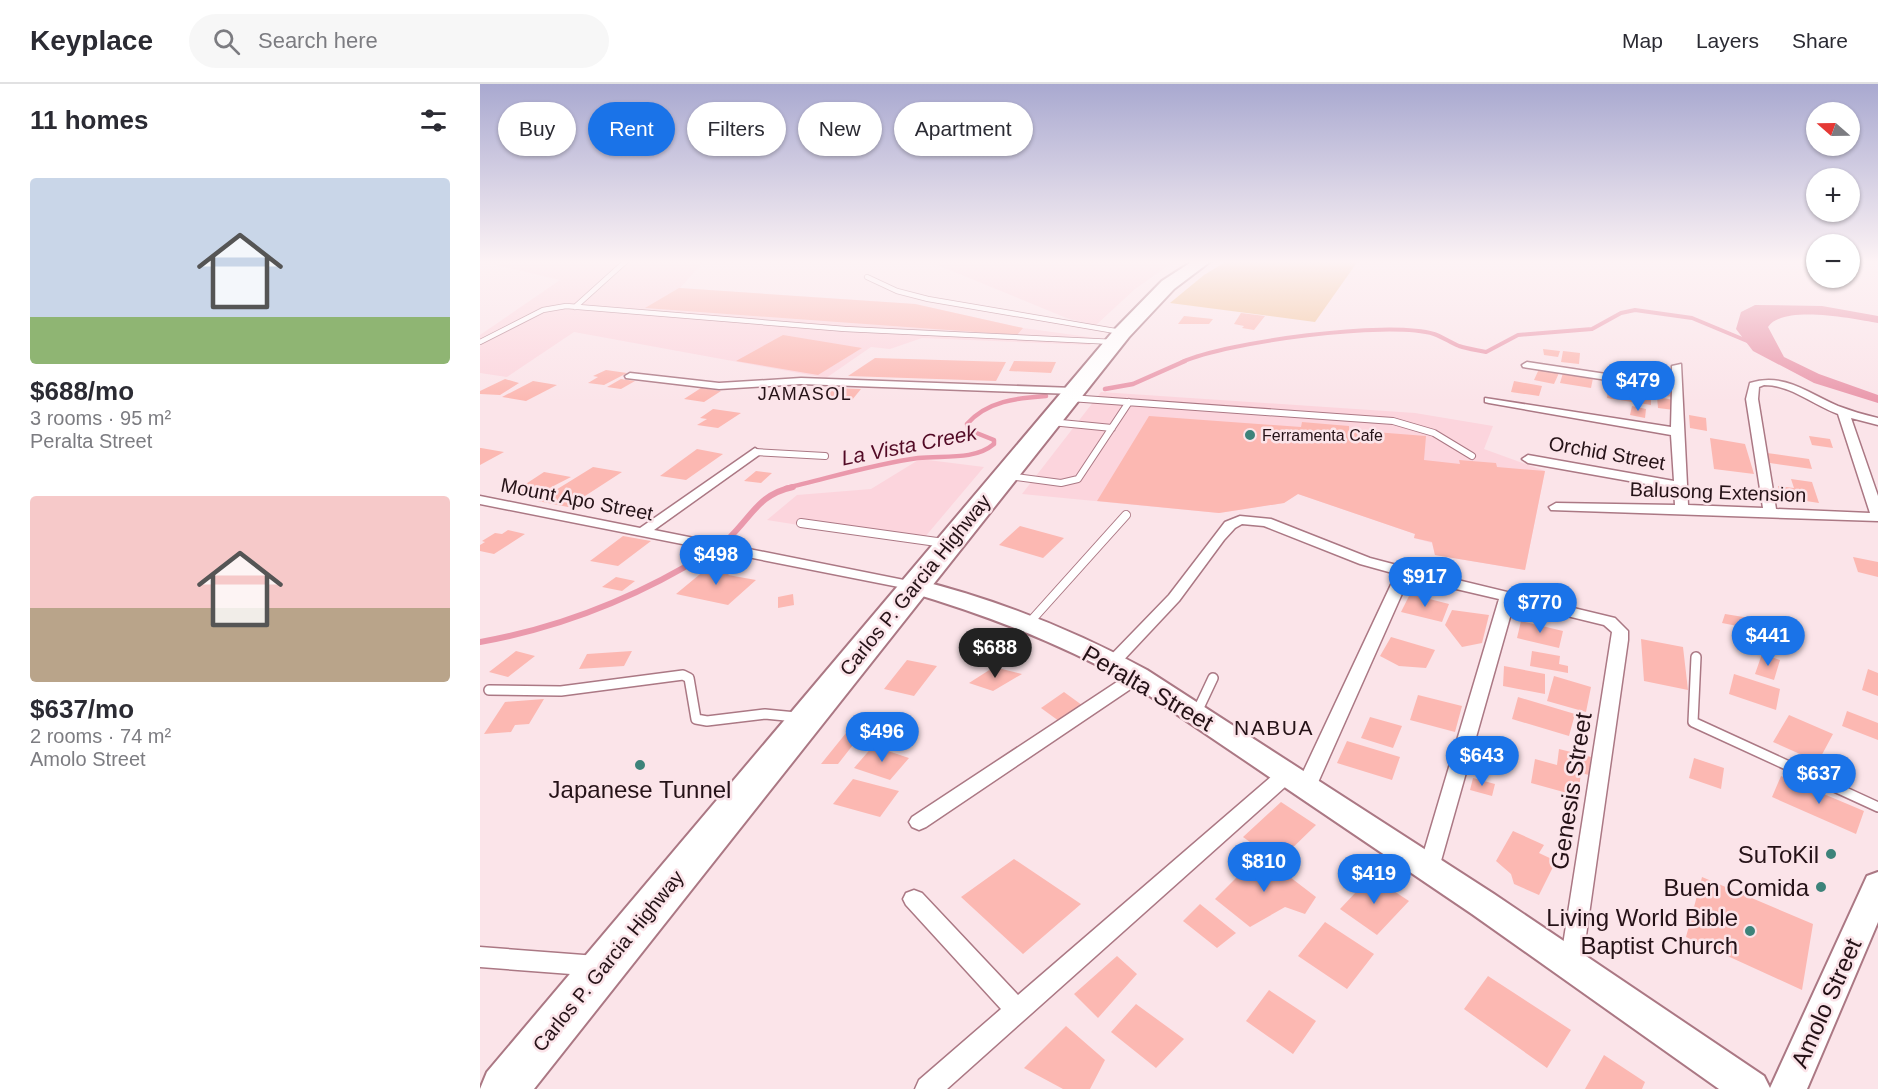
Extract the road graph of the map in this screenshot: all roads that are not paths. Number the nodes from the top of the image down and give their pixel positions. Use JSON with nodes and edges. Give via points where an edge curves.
{"nodes":[{"id":1,"x":554,"y":308,"type":"edge"},
{"id":2,"x":586,"y":308,"type":"edge"},
{"id":3,"x":972,"y":308,"type":"edge"},
{"id":4,"x":1146,"y":308,"type":"edge"},
{"id":5,"x":1118,"y":337,"type":"junction"},
{"id":6,"x":480,"y":342,"type":"edge"},
{"id":7,"x":1527,"y":365,"type":"dead end"},
{"id":8,"x":1677,"y":366,"type":"dead end"},
{"id":9,"x":630,"y":376,"type":"dead end"},
{"id":10,"x":1678,"y":388,"type":"junction"},
{"id":11,"x":1071,"y":394,"type":"junction"},
{"id":12,"x":1489,"y":400,"type":"dead end"},
{"id":13,"x":1129,"y":402,"type":"junction"},
{"id":14,"x":1843,"y":412,"type":"junction"},
{"id":15,"x":1048,"y":422,"type":"junction"},
{"id":16,"x":1878,"y":422,"type":"edge"},
{"id":17,"x":1112,"y":428,"type":"junction"},
{"id":18,"x":1677,"y":432,"type":"junction"},
{"id":19,"x":755,"y":452,"type":"joint"},
{"id":20,"x":825,"y":456,"type":"dead end"},
{"id":21,"x":1472,"y":456,"type":"dead end"},
{"id":22,"x":1528,"y":459,"type":"dead end"},
{"id":23,"x":1005,"y":475,"type":"junction"},
{"id":24,"x":1679,"y":486,"type":"junction"},
{"id":25,"x":480,"y":500,"type":"edge"},
{"id":26,"x":1556,"y":507,"type":"dead end"},
{"id":27,"x":1682,"y":509,"type":"junction"},
{"id":28,"x":1770,"y":512,"type":"junction"},
{"id":29,"x":1125,"y":515,"type":"dead end"},
{"id":30,"x":1878,"y":517,"type":"edge"},
{"id":31,"x":801,"y":523,"type":"dead end"},
{"id":32,"x":643,"y":532,"type":"junction"},
{"id":33,"x":948,"y":544,"type":"junction"},
{"id":34,"x":1404,"y":572,"type":"junction"},
{"id":35,"x":914,"y":586,"type":"junction"},
{"id":36,"x":1508,"y":596,"type":"junction"},
{"id":37,"x":1028,"y":625,"type":"junction"},
{"id":38,"x":1696,"y":657,"type":"dead end"},
{"id":39,"x":1125,"y":669,"type":"junction"},
{"id":40,"x":1213,"y":678,"type":"dead end"},
{"id":41,"x":489,"y":690,"type":"dead end"},
{"id":42,"x":1196,"y":714,"type":"junction"},
{"id":43,"x":806,"y":718,"type":"junction"},
{"id":44,"x":1297,"y":780,"type":"junction"},
{"id":45,"x":1878,"y":807,"type":"edge"},
{"id":46,"x":919,"y":822,"type":"dead end"},
{"id":47,"x":1429,"y":868,"type":"junction"},
{"id":48,"x":1878,"y":885,"type":"edge"},
{"id":49,"x":914,"y":899,"type":"dead end"},
{"id":50,"x":480,"y":957,"type":"edge"},
{"id":51,"x":1571,"y":964,"type":"junction"},
{"id":52,"x":604,"y":966,"type":"junction"},
{"id":53,"x":1018,"y":1011,"type":"junction"},
{"id":54,"x":504,"y":1089,"type":"edge"},
{"id":55,"x":928,"y":1089,"type":"edge"},
{"id":56,"x":1751,"y":1089,"type":"edge"},
{"id":57,"x":1788,"y":1089,"type":"edge"}],
"edges":[{"from":1,"to":6,"type":"lane"},
{"from":2,"to":5,"type":"lane","via":[[845,329]]},
{"from":3,"to":5,"type":"lane"},
{"from":4,"to":5,"type":"highway","name":"Carlos P. Garcia Highway"},
{"from":5,"to":11,"type":"highway","name":"Carlos P. Garcia Highway"},
{"from":7,"to":10,"type":"street"},
{"from":8,"to":10,"type":"street"},
{"from":9,"to":11,"type":"street","via":[[719,386],[801,381]]},
{"from":10,"to":18,"type":"street"},
{"from":11,"to":13,"type":"lane"},
{"from":11,"to":15,"type":"highway","name":"Carlos P. Garcia Highway"},
{"from":12,"to":18,"type":"street"},
{"from":13,"to":17,"type":"lane"},
{"from":13,"to":21,"type":"lane","via":[[1393,421],[1444,436]]},
{"from":14,"to":16,"type":"street"},
{"from":14,"to":28,"type":"street","via":[[1779,384],[1754,384],[1752,399]]},
{"from":14,"to":30,"type":"street"},
{"from":15,"to":17,"type":"lane"},
{"from":15,"to":23,"type":"highway","name":"Carlos P. Garcia Highway"},
{"from":17,"to":23,"type":"lane","via":[[1081,476],[1073,481],[1061,483]]},
{"from":18,"to":24,"type":"street"},
{"from":19,"to":20,"type":"lane"},
{"from":19,"to":32,"type":"street"},
{"from":22,"to":24,"type":"street","name":"Orchid Street"},
{"from":23,"to":33,"type":"highway","name":"Carlos P. Garcia Highway"},
{"from":24,"to":27,"type":"street"},
{"from":25,"to":32,"type":"street","name":"Mount Apo Street"},
{"from":26,"to":27,"type":"street","name":"Balusong Extension"},
{"from":27,"to":28,"type":"street","name":"Balusong Extension"},
{"from":28,"to":30,"type":"street","name":"Balusong Extension"},
{"from":29,"to":37,"type":"lane"},
{"from":31,"to":33,"type":"lane"},
{"from":32,"to":35,"type":"street","name":"Mount Apo Street"},
{"from":33,"to":35,"type":"highway","name":"Carlos P. Garcia Highway"},
{"from":34,"to":36,"type":"street"},
{"from":34,"to":39,"type":"street","via":[[1266,522],[1240,520],[1219,537]]},
{"from":34,"to":44,"type":"street"},
{"from":35,"to":37,"type":"street","name":"Peralta Street"},
{"from":35,"to":43,"type":"highway","name":"Carlos P. Garcia Highway"},
{"from":36,"to":47,"type":"street"},
{"from":36,"to":51,"type":"street","name":"Genesis Street","via":[[1599,618],[1620,632]]},
{"from":37,"to":39,"type":"street","name":"Peralta Street"},
{"from":38,"to":45,"type":"lane","via":[[1693,722]]},
{"from":39,"to":42,"type":"street","name":"Peralta Street"},
{"from":39,"to":46,"type":"street"},
{"from":40,"to":42,"type":"lane"},
{"from":41,"to":43,"type":"lane","via":[[543,692],[683,675],[688,678],[696,719],[765,714]]},
{"from":42,"to":44,"type":"street","name":"Peralta Street"},
{"from":43,"to":52,"type":"highway","name":"Carlos P. Garcia Highway"},
{"from":44,"to":47,"type":"street","name":"Peralta Street"},
{"from":44,"to":53,"type":"street"},
{"from":47,"to":51,"type":"street","name":"Peralta Street"},
{"from":48,"to":57,"type":"street","name":"Amolo Street"},
{"from":49,"to":53,"type":"street"},
{"from":50,"to":52,"type":"street"},
{"from":51,"to":56,"type":"street","name":"Peralta Street"},
{"from":52,"to":54,"type":"highway","name":"Carlos P. Garcia Highway"},
{"from":53,"to":55,"type":"street"}]}
